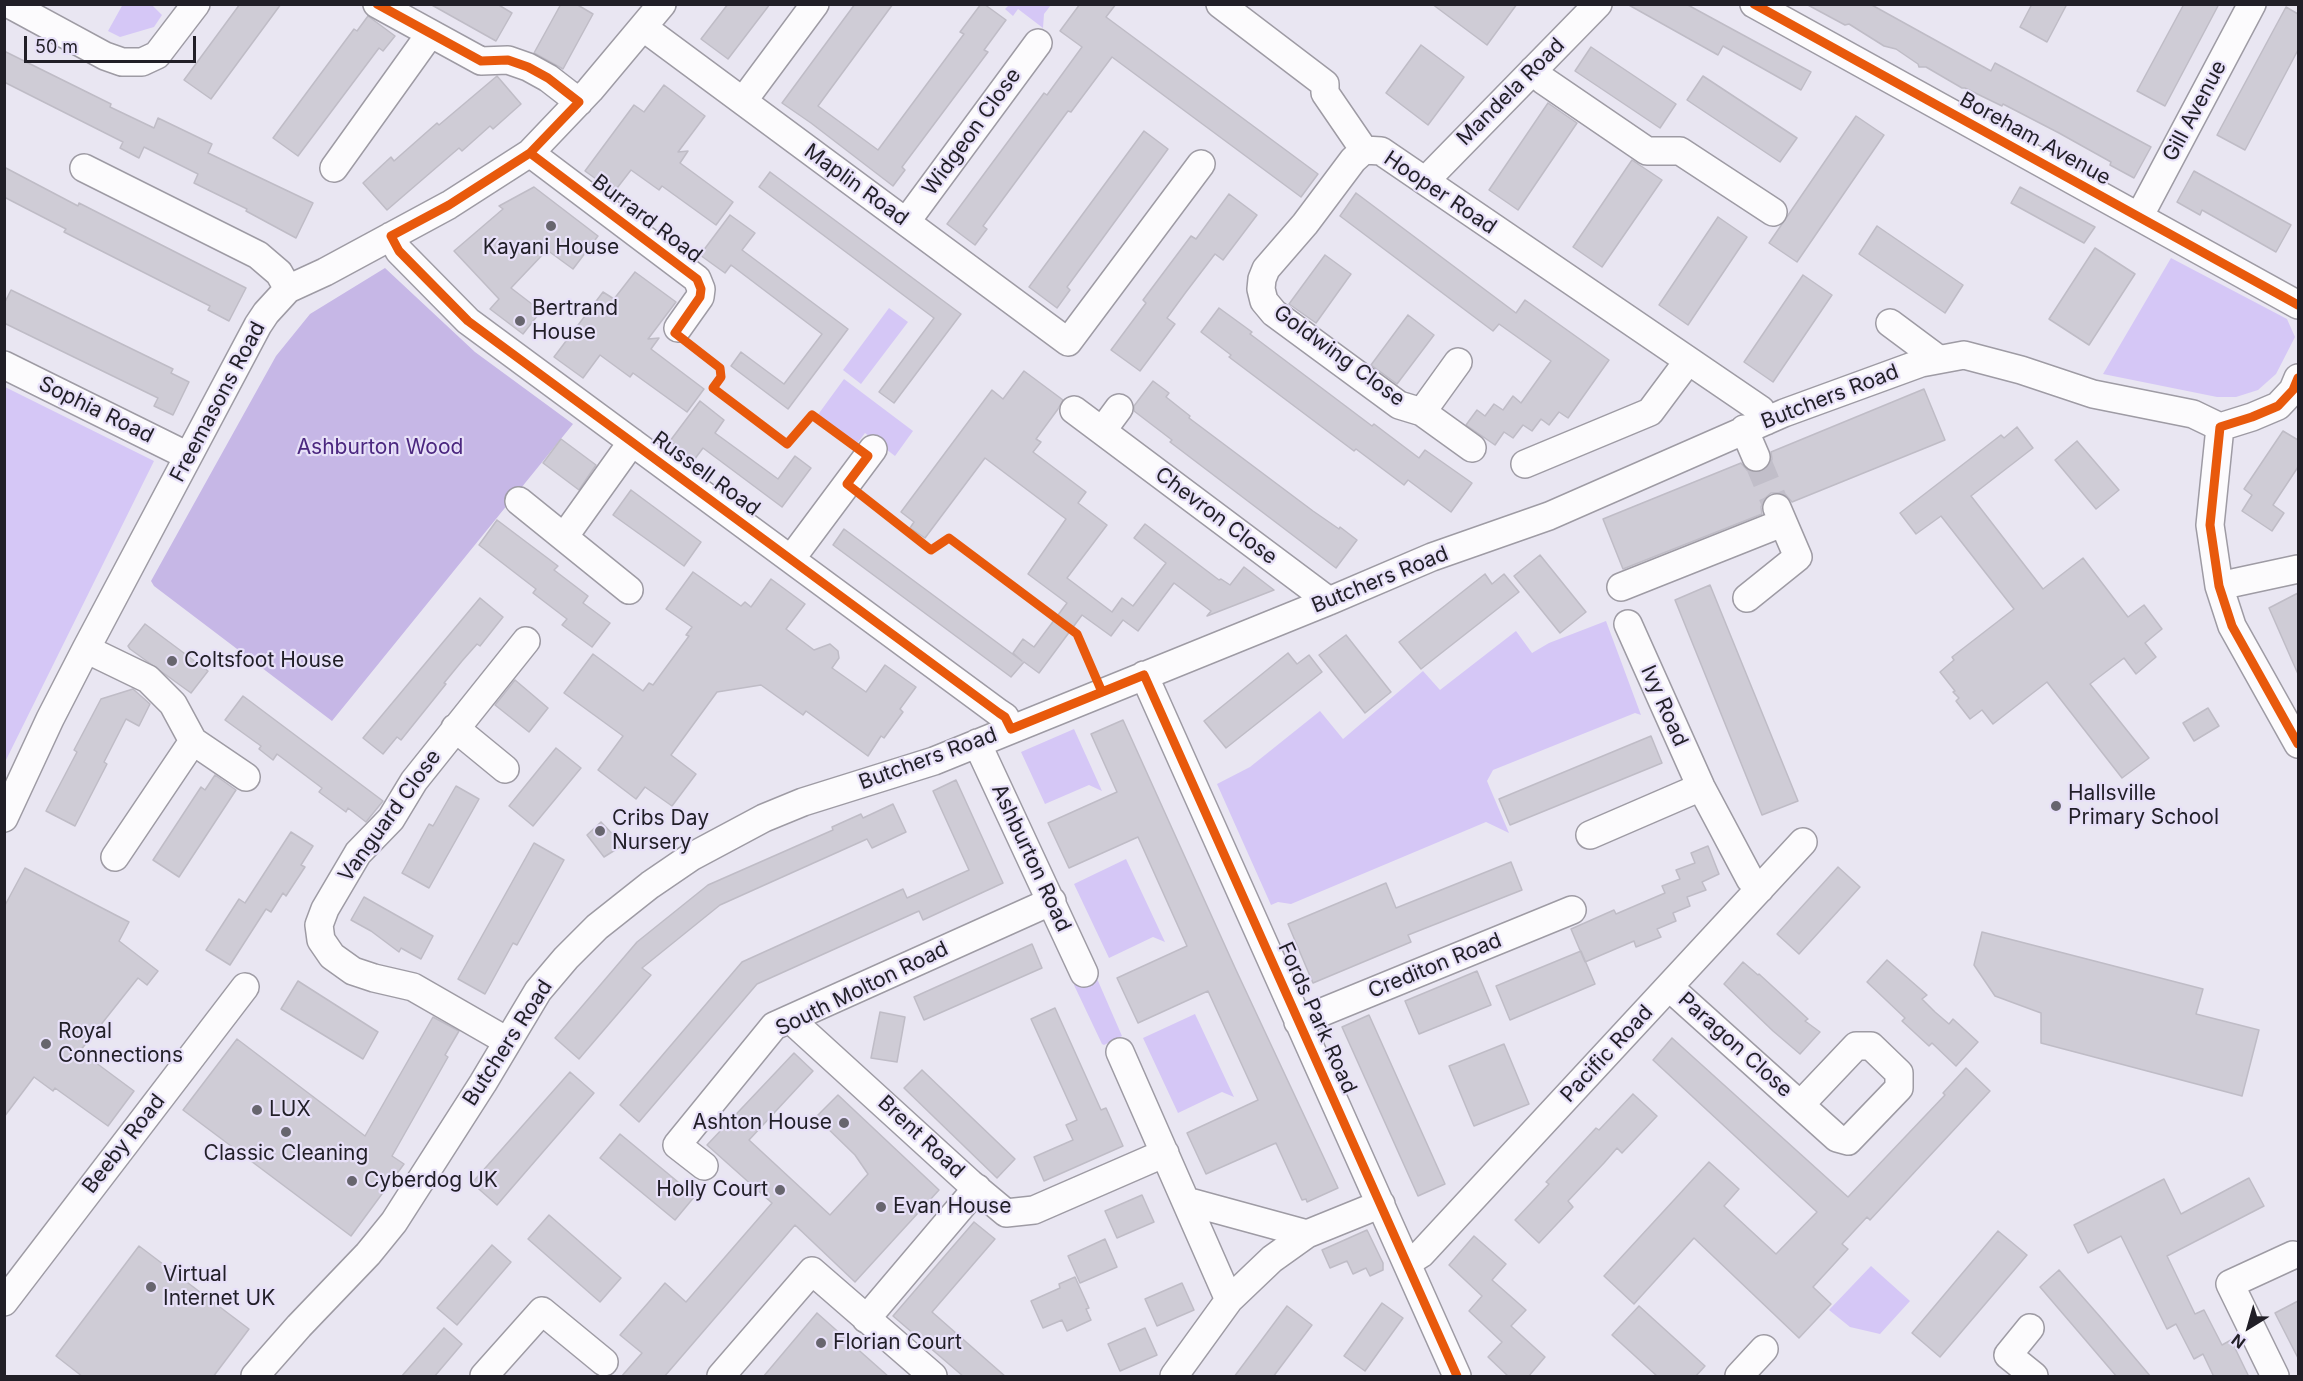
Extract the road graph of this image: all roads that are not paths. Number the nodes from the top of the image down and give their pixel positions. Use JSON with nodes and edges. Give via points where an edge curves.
{"nodes":[{"id":1,"x":9,"y":4,"type":"edge"},
{"id":2,"x":196,"y":4,"type":"edge"},
{"id":3,"x":377,"y":4,"type":"edge"},
{"id":4,"x":662,"y":4,"type":"edge"},
{"id":5,"x":815,"y":4,"type":"edge"},
{"id":6,"x":1220,"y":4,"type":"edge"},
{"id":7,"x":1598,"y":4,"type":"edge"},
{"id":8,"x":1754,"y":4,"type":"edge"},
{"id":9,"x":2252,"y":4,"type":"edge"},
{"id":10,"x":644,"y":28,"type":"junction"},
{"id":11,"x":430,"y":34,"type":"junction"},
{"id":12,"x":1038,"y":42,"type":"dead end"},
{"id":13,"x":1533,"y":70,"type":"junction"},
{"id":14,"x":743,"y":101,"type":"junction"},
{"id":15,"x":579,"y":102,"type":"junction"},
{"id":16,"x":1364,"y":150,"type":"junction"},
{"id":17,"x":530,"y":153,"type":"junction"},
{"id":18,"x":1202,"y":164,"type":"dead end"},
{"id":19,"x":84,"y":168,"type":"dead end"},
{"id":20,"x":334,"y":168,"type":"dead end"},
{"id":21,"x":1425,"y":181,"type":"junction"},
{"id":22,"x":1773,"y":212,"type":"dead end"},
{"id":23,"x":2139,"y":217,"type":"junction"},
{"id":24,"x":906,"y":222,"type":"junction"},
{"id":25,"x":392,"y":236,"type":"junction"},
{"id":26,"x":288,"y":289,"type":"junction"},
{"id":27,"x":2298,"y":305,"type":"edge"},
{"id":28,"x":1890,"y":323,"type":"dead end"},
{"id":29,"x":678,"y":328,"type":"dead end"},
{"id":30,"x":1938,"y":358,"type":"junction"},
{"id":31,"x":1688,"y":361,"type":"junction"},
{"id":32,"x":1458,"y":362,"type":"dead end"},
{"id":33,"x":4,"y":364,"type":"edge"},
{"id":34,"x":2298,"y":378,"type":"edge"},
{"id":35,"x":1119,"y":408,"type":"dead end"},
{"id":36,"x":1074,"y":410,"type":"dead end"},
{"id":37,"x":1422,"y":412,"type":"junction"},
{"id":38,"x":1755,"y":425,"type":"junction"},
{"id":39,"x":2220,"y":428,"type":"junction"},
{"id":40,"x":1102,"y":431,"type":"junction"},
{"id":41,"x":632,"y":442,"type":"junction"},
{"id":42,"x":1472,"y":448,"type":"dead end"},
{"id":43,"x":873,"y":449,"type":"dead end"},
{"id":44,"x":188,"y":456,"type":"junction"},
{"id":45,"x":1756,"y":457,"type":"tunnel mouth"},
{"id":46,"x":1525,"y":464,"type":"dead end"},
{"id":47,"x":519,"y":501,"type":"dead end"},
{"id":48,"x":564,"y":537,"type":"junction"},
{"id":49,"x":791,"y":559,"type":"junction"},
{"id":50,"x":2298,"y":569,"type":"edge"},
{"id":51,"x":2219,"y":586,"type":"junction"},
{"id":52,"x":1621,"y":587,"type":"dead end"},
{"id":53,"x":629,"y":590,"type":"dead end"},
{"id":54,"x":1747,"y":598,"type":"dead end"},
{"id":55,"x":1329,"y":602,"type":"junction"},
{"id":56,"x":1628,"y":624,"type":"dead end"},
{"id":57,"x":526,"y":641,"type":"dead end"},
{"id":58,"x":86,"y":649,"type":"junction"},
{"id":59,"x":1144,"y":675,"type":"junction"},
{"id":60,"x":455,"y":728,"type":"junction"},
{"id":61,"x":1011,"y":729,"type":"junction"},
{"id":62,"x":193,"y":741,"type":"junction"},
{"id":63,"x":977,"y":743,"type":"junction"},
{"id":64,"x":2298,"y":744,"type":"edge"},
{"id":65,"x":505,"y":769,"type":"dead end"},
{"id":66,"x":246,"y":777,"type":"dead end"},
{"id":67,"x":1701,"y":787,"type":"junction"},
{"id":68,"x":4,"y":818,"type":"edge"},
{"id":69,"x":1590,"y":835,"type":"dead end"},
{"id":70,"x":1803,"y":842,"type":"dead end"},
{"id":71,"x":115,"y":857,"type":"dead end"},
{"id":72,"x":1760,"y":889,"type":"junction"},
{"id":73,"x":1052,"y":901,"type":"junction"},
{"id":74,"x":1572,"y":910,"type":"dead end"},
{"id":75,"x":1084,"y":973,"type":"dead end"},
{"id":76,"x":245,"y":987,"type":"dead end"},
{"id":77,"x":1669,"y":987,"type":"junction"},
{"id":78,"x":790,"y":1019,"type":"junction"},
{"id":79,"x":1298,"y":1022,"type":"junction"},
{"id":80,"x":507,"y":1041,"type":"junction"},
{"id":81,"x":1120,"y":1052,"type":"dead end"},
{"id":82,"x":1801,"y":1104,"type":"dead end"},
{"id":83,"x":1165,"y":1153,"type":"junction"},
{"id":84,"x":704,"y":1166,"type":"dead end"},
{"id":85,"x":977,"y":1188,"type":"junction"},
{"id":86,"x":1186,"y":1201,"type":"junction"},
{"id":87,"x":1381,"y":1204,"type":"junction"},
{"id":88,"x":1307,"y":1234,"type":"junction"},
{"id":89,"x":2293,"y":1255,"type":"dead end"},
{"id":90,"x":1407,"y":1263,"type":"junction"},
{"id":91,"x":1229,"y":1300,"type":"junction"},
{"id":92,"x":4,"y":1302,"type":"edge"},
{"id":93,"x":866,"y":1319,"type":"junction"},
{"id":94,"x":2030,"y":1328,"type":"dead end"},
{"id":95,"x":1764,"y":1349,"type":"dead end"},
{"id":96,"x":604,"y":1362,"type":"dead end"},
{"id":97,"x":255,"y":1377,"type":"edge"},
{"id":98,"x":484,"y":1377,"type":"edge"},
{"id":99,"x":721,"y":1377,"type":"edge"},
{"id":100,"x":933,"y":1377,"type":"edge"},
{"id":101,"x":1174,"y":1377,"type":"edge"},
{"id":102,"x":1457,"y":1377,"type":"edge"},
{"id":103,"x":1739,"y":1377,"type":"edge"},
{"id":104,"x":2034,"y":1377,"type":"edge"},
{"id":105,"x":2275,"y":1377,"type":"edge"}],
"edges":[{"from":1,"to":2,"type":"street","via":[[122,62],[142,62],[157,55]]},
{"from":3,"to":11,"type":"street"},
{"from":4,"to":10,"type":"street","name":"Freemasons Road"},
{"from":5,"to":14,"type":"street"},
{"from":6,"to":16,"type":"street","name":"Hooper Road","via":[[1325,84],[1325,93]]},
{"from":7,"to":13,"type":"street","name":"Mandela Road"},
{"from":8,"to":23,"type":"street","name":"Boreham Avenue"},
{"from":9,"to":23,"type":"street","name":"Gill Avenue"},
{"from":10,"to":14,"type":"street","name":"Maplin Road"},
{"from":10,"to":15,"type":"street","name":"Freemasons Road"},
{"from":11,"to":15,"type":"street","via":[[481,61],[508,60],[528,67]]},
{"from":11,"to":20,"type":"street"},
{"from":12,"to":24,"type":"street","name":"Widgeon Close"},
{"from":13,"to":21,"type":"street","name":"Mandela Road"},
{"from":13,"to":22,"type":"street","via":[[1647,151],[1680,151]]},
{"from":14,"to":24,"type":"street","name":"Maplin Road"},
{"from":15,"to":17,"type":"street","name":"Freemasons Road"},
{"from":16,"to":21,"type":"street","name":"Hooper Road","via":[[1380,151]]},
{"from":16,"to":37,"type":"street","name":"Goldwing Close","via":[[1266,269],[1261,289],[1264,301],[1274,313],[1399,405]]},
{"from":17,"to":25,"type":"street","name":"Freemasons Road"},
{"from":17,"to":29,"type":"street","name":"Burrard Road","via":[[697,279],[700,297]]},
{"from":18,"to":24,"type":"street","name":"Maplin Road","via":[[1068,342]]},
{"from":19,"to":26,"type":"street","via":[[258,255],[273,266]]},
{"from":21,"to":31,"type":"street","name":"Hooper Road"},
{"from":23,"to":27,"type":"street","name":"Boreham Avenue"},
{"from":25,"to":26,"type":"street","name":"Freemasons Road"},
{"from":25,"to":41,"type":"street","name":"Russell Road","via":[[399,251],[468,321]]},
{"from":26,"to":44,"type":"street","name":"Freemasons Road","via":[[258,325]]},
{"from":28,"to":30,"type":"street","name":"Butchers Road"},
{"from":30,"to":38,"type":"street","name":"Butchers Road","via":[[1896,370]]},
{"from":30,"to":39,"type":"street","name":"Butchers Road","via":[[1964,355],[2093,394],[2193,414]]},
{"from":31,"to":38,"type":"street","name":"Hooper Road","via":[[1761,410]]},
{"from":31,"to":46,"type":"street","via":[[1650,412]]},
{"from":32,"to":37,"type":"street","name":"Goldwing Close"},
{"from":33,"to":44,"type":"street","name":"Sophia Road"},
{"from":34,"to":39,"type":"street","via":[[2278,406]]},
{"from":35,"to":40,"type":"street"},
{"from":36,"to":40,"type":"street","name":"Chevron Close"},
{"from":37,"to":42,"type":"street","name":"Goldwing Close"},
{"from":38,"to":45,"type":"street"},
{"from":38,"to":55,"type":"street","name":"Butchers Road","via":[[1549,516],[1432,558]]},
{"from":39,"to":51,"type":"street","via":[[2210,525]]},
{"from":40,"to":55,"type":"street","name":"Chevron Close"},
{"from":41,"to":48,"type":"street"},
{"from":41,"to":49,"type":"street","name":"Russell Road"},
{"from":43,"to":49,"type":"street"},
{"from":44,"to":58,"type":"street","name":"Freemasons Road"},
{"from":47,"to":48,"type":"street"},
{"from":48,"to":53,"type":"street"},
{"from":49,"to":61,"type":"street","name":"Russell Road","via":[[1005,717]]},
{"from":50,"to":51,"type":"street"},
{"from":51,"to":64,"type":"street","via":[[2232,626]]},
{"from":52,"to":54,"type":"street","via":[[1780,515],[1798,557]]},
{"from":55,"to":59,"type":"street","name":"Butchers Road"},
{"from":56,"to":67,"type":"street","name":"Ivy Road"},
{"from":57,"to":60,"type":"street","name":"Vanguard Close"},
{"from":58,"to":62,"type":"street","via":[[148,679],[173,704]]},
{"from":58,"to":68,"type":"street","name":"Freemasons Road"},
{"from":59,"to":61,"type":"street","name":"Butchers Road"},
{"from":59,"to":79,"type":"street","name":"Fords Park Road"},
{"from":60,"to":65,"type":"street","name":"Vanguard Close"},
{"from":60,"to":80,"type":"street","name":"Vanguard Close","via":[[414,781],[391,819],[354,859],[325,909],[319,925],[321,940],[332,956],[353,971],[414,987]]},
{"from":61,"to":63,"type":"street","name":"Butchers Road"},
{"from":62,"to":66,"type":"street"},
{"from":62,"to":71,"type":"street"},
{"from":63,"to":73,"type":"street","name":"Ashburton Road"},
{"from":63,"to":80,"type":"street","name":"Butchers Road","via":[[934,761],[803,802],[691,857],[597,927],[538,991]]},
{"from":67,"to":69,"type":"street"},
{"from":67,"to":72,"type":"street","name":"Ivy Road","via":[[1750,879]]},
{"from":70,"to":72,"type":"street","name":"Pacific Road"},
{"from":72,"to":77,"type":"street","name":"Pacific Road"},
{"from":73,"to":75,"type":"street","name":"Ashburton Road"},
{"from":73,"to":78,"type":"street","name":"South Molton Road"},
{"from":74,"to":79,"type":"street","name":"Crediton Road"},
{"from":76,"to":92,"type":"street","name":"Beeby Road"},
{"from":77,"to":82,"type":"street","name":"Paragon Close"},
{"from":77,"to":90,"type":"street","name":"Pacific Road","via":[[1419,1257]]},
{"from":78,"to":84,"type":"street","name":"South Molton Road","via":[[774,1026],[677,1145]]},
{"from":78,"to":85,"type":"street","name":"Brent Road"},
{"from":79,"to":87,"type":"street","name":"Fords Park Road"},
{"from":80,"to":97,"type":"street","name":"Butchers Road","via":[[394,1222]]},
{"from":81,"to":83,"type":"street"},
{"from":83,"to":85,"type":"street","name":"Brent Road","via":[[1034,1210],[1006,1213]]},
{"from":83,"to":86,"type":"street"},
{"from":85,"to":93,"type":"street"},
{"from":86,"to":88,"type":"street"},
{"from":86,"to":91,"type":"street"},
{"from":87,"to":88,"type":"street"},
{"from":87,"to":90,"type":"street","name":"Fords Park Road"},
{"from":88,"to":91,"type":"street","via":[[1272,1259]]},
{"from":89,"to":105,"type":"street","via":[[2230,1284]]},
{"from":90,"to":102,"type":"street","name":"Fords Park Road"},
{"from":91,"to":101,"type":"street"},
{"from":93,"to":99,"type":"street","via":[[812,1271]]},
{"from":93,"to":100,"type":"street"},
{"from":94,"to":104,"type":"street","via":[[2008,1355]]},
{"from":95,"to":103,"type":"street"},
{"from":96,"to":98,"type":"street","via":[[542,1311]]}]}
